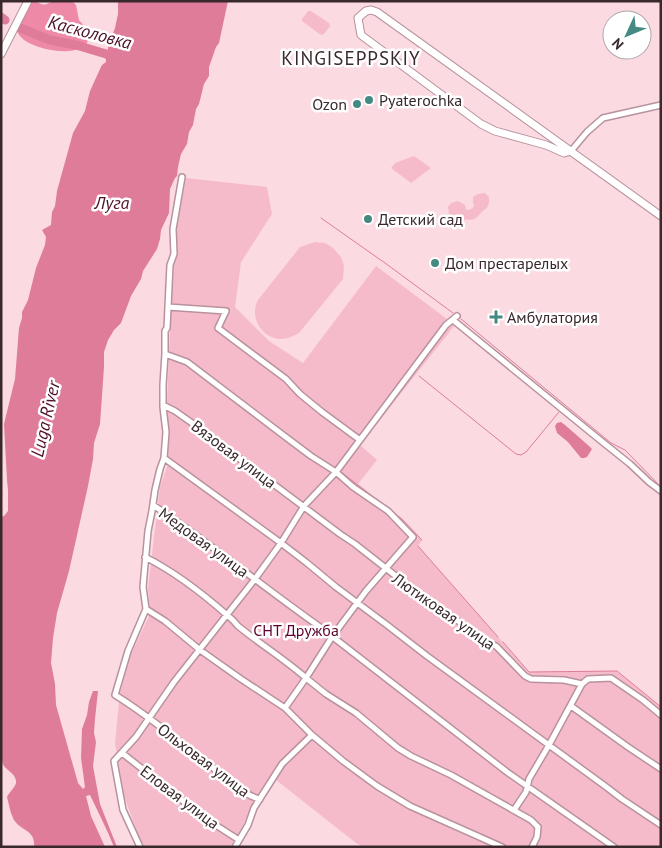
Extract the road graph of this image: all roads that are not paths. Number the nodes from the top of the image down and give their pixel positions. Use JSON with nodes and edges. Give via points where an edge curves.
{"nodes":[{"id":1,"x":28,"y":1,"type":"edge"},
{"id":2,"x":1,"y":54,"type":"edge"},
{"id":3,"x":661,"y":105,"type":"edge"},
{"id":4,"x":571,"y":151,"type":"junction"},
{"id":5,"x":182,"y":177,"type":"dead end"},
{"id":6,"x":661,"y":216,"type":"edge"},
{"id":7,"x":168,"y":307,"type":"junction"},
{"id":8,"x":165,"y":354,"type":"junction"},
{"id":9,"x":163,"y":405,"type":"junction"},
{"id":10,"x":360,"y":440,"type":"junction"},
{"id":11,"x":164,"y":458,"type":"junction"},
{"id":12,"x":336,"y":472,"type":"junction"},
{"id":13,"x":661,"y":491,"type":"edge"},
{"id":14,"x":153,"y":505,"type":"junction"},
{"id":15,"x":303,"y":506,"type":"junction"},
{"id":16,"x":280,"y":543,"type":"junction"},
{"id":17,"x":145,"y":557,"type":"junction"},
{"id":18,"x":385,"y":569,"type":"junction"},
{"id":19,"x":255,"y":579,"type":"junction"},
{"id":20,"x":357,"y":603,"type":"junction"},
{"id":21,"x":146,"y":609,"type":"junction"},
{"id":22,"x":228,"y":615,"type":"junction"},
{"id":23,"x":332,"y":637,"type":"junction"},
{"id":24,"x":200,"y":650,"type":"junction"},
{"id":25,"x":306,"y":678,"type":"junction"},
{"id":26,"x":582,"y":684,"type":"junction"},
{"id":27,"x":571,"y":706,"type":"junction"},
{"id":28,"x":285,"y":708,"type":"junction"},
{"id":29,"x":661,"y":716,"type":"edge"},
{"id":30,"x":149,"y":718,"type":"junction"},
{"id":31,"x":312,"y":735,"type":"junction"},
{"id":32,"x":549,"y":745,"type":"junction"},
{"id":33,"x":122,"y":753,"type":"junction"},
{"id":34,"x":661,"y":769,"type":"edge"},
{"id":35,"x":527,"y":785,"type":"junction"},
{"id":36,"x":260,"y":799,"type":"junction"},
{"id":37,"x":514,"y":810,"type":"junction"},
{"id":38,"x":661,"y":825,"type":"edge"},
{"id":39,"x":239,"y":840,"type":"junction"},
{"id":40,"x":140,"y":847,"type":"edge"},
{"id":41,"x":235,"y":847,"type":"edge"},
{"id":42,"x":502,"y":847,"type":"edge"},
{"id":43,"x":532,"y":847,"type":"edge"},
{"id":44,"x":614,"y":847,"type":"edge"}],
"edges":[{"from":1,"to":2,"type":"street"},
{"from":3,"to":4,"type":"street","via":[[603,118]]},
{"from":4,"to":4,"type":"street","via":[[377,12],[366,11],[358,18],[361,35],[481,124],[564,152]]},
{"from":4,"to":6,"type":"street"},
{"from":5,"to":7,"type":"street","via":[[173,229],[174,254],[170,265]]},
{"from":7,"to":8,"type":"street"},
{"from":7,"to":10,"type":"street","via":[[226,311],[218,328]]},
{"from":8,"to":9,"type":"street"},
{"from":8,"to":12,"type":"street","via":[[186,362]]},
{"from":9,"to":11,"type":"street"},
{"from":9,"to":15,"type":"street","name":"Вязовая улица"},
{"from":10,"to":12,"type":"street"},
{"from":10,"to":13,"type":"street","via":[[446,325],[455,318]]},
{"from":11,"to":14,"type":"street"},
{"from":11,"to":16,"type":"street"},
{"from":12,"to":15,"type":"street"},
{"from":12,"to":18,"type":"street","via":[[388,511],[413,537]]},
{"from":14,"to":17,"type":"street"},
{"from":14,"to":19,"type":"street","name":"Медовая улица"},
{"from":15,"to":16,"type":"street"},
{"from":15,"to":18,"type":"street","name":"Вязовая улица"},
{"from":16,"to":19,"type":"street"},
{"from":16,"to":20,"type":"street"},
{"from":17,"to":21,"type":"street","via":[[143,588]]},
{"from":17,"to":22,"type":"street","via":[[185,581]]},
{"from":18,"to":20,"type":"street"},
{"from":18,"to":26,"type":"street","name":"Лютиковая улица","via":[[485,642],[496,646],[525,676]]},
{"from":19,"to":22,"type":"street"},
{"from":19,"to":23,"type":"street","name":"Медовая улица"},
{"from":20,"to":23,"type":"street"},
{"from":20,"to":32,"type":"street"},
{"from":21,"to":24,"type":"street"},
{"from":21,"to":30,"type":"street","name":"Ольховая улица","via":[[128,651],[115,695]]},
{"from":22,"to":24,"type":"street"},
{"from":22,"to":25,"type":"street"},
{"from":23,"to":25,"type":"street"},
{"from":23,"to":35,"type":"street","name":"Медовая улица"},
{"from":24,"to":28,"type":"street"},
{"from":24,"to":30,"type":"street"},
{"from":25,"to":28,"type":"street"},
{"from":25,"to":37,"type":"street","via":[[404,752]]},
{"from":26,"to":27,"type":"street"},
{"from":26,"to":29,"type":"street","via":[[588,679],[611,678]]},
{"from":27,"to":32,"type":"street"},
{"from":27,"to":34,"type":"street"},
{"from":28,"to":31,"type":"street"},
{"from":30,"to":33,"type":"street"},
{"from":30,"to":36,"type":"street","name":"Ольховая улица","via":[[223,776]]},
{"from":31,"to":36,"type":"street","via":[[282,764]]},
{"from":31,"to":42,"type":"street","via":[[377,786],[410,806]]},
{"from":32,"to":35,"type":"street"},
{"from":32,"to":38,"type":"street"},
{"from":33,"to":39,"type":"street","name":"Еловая улица","via":[[198,813]]},
{"from":33,"to":40,"type":"street","via":[[114,761],[123,810]]},
{"from":35,"to":37,"type":"street"},
{"from":35,"to":44,"type":"street","name":"Медовая улица"},
{"from":36,"to":39,"type":"street"},
{"from":37,"to":43,"type":"street","via":[[538,827]]},
{"from":39,"to":41,"type":"street"}]}
